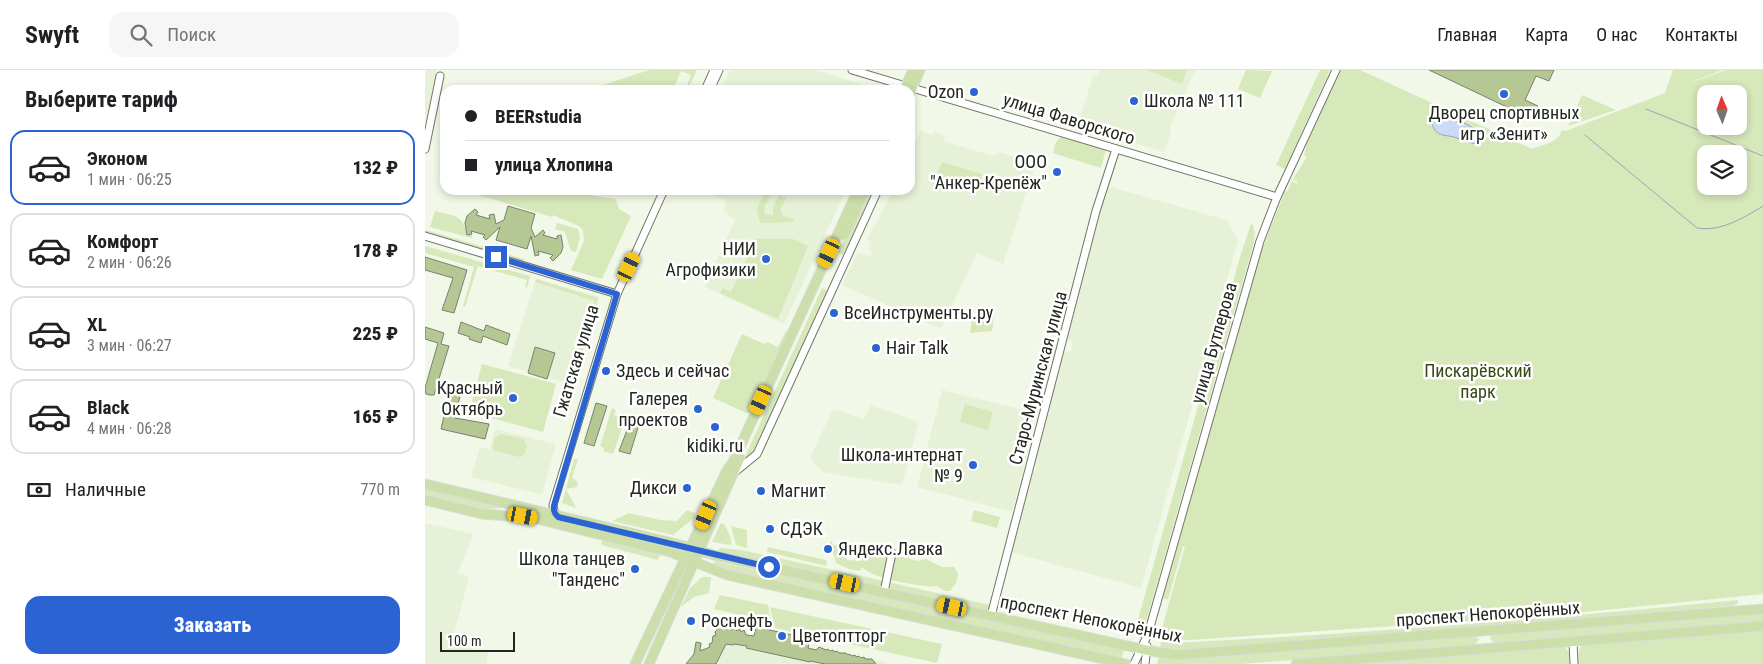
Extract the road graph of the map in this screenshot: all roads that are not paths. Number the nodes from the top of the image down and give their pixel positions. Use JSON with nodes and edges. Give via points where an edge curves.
{"nodes":[{"id":1,"x":714,"y":70,"type":"edge"},
{"id":2,"x":719,"y":70,"type":"edge"},
{"id":3,"x":852,"y":70,"type":"edge"},
{"id":4,"x":913,"y":70,"type":"edge"},
{"id":5,"x":920,"y":70,"type":"edge"},
{"id":6,"x":1336,"y":70,"type":"edge"},
{"id":7,"x":439,"y":76,"type":"dead end"},
{"id":8,"x":707,"y":85,"type":"edge"},
{"id":9,"x":712,"y":85,"type":"edge"},
{"id":10,"x":896,"y":85,"type":"edge"},
{"id":11,"x":909,"y":85,"type":"edge"},
{"id":12,"x":911,"y":85,"type":"edge"},
{"id":13,"x":915,"y":91,"type":"edge"},
{"id":14,"x":425,"y":149,"type":"edge"},
{"id":15,"x":1116,"y":149,"type":"junction"},
{"id":16,"x":657,"y":195,"type":"edge"},
{"id":17,"x":662,"y":195,"type":"edge"},
{"id":18,"x":856,"y":195,"type":"edge"},
{"id":19,"x":863,"y":195,"type":"edge"},
{"id":20,"x":876,"y":195,"type":"edge"},
{"id":21,"x":1277,"y":197,"type":"junction"},
{"id":22,"x":425,"y":236,"type":"edge"},
{"id":23,"x":615,"y":293,"type":"junction"},
{"id":24,"x":735,"y":472,"type":"junction"},
{"id":25,"x":425,"y":484,"type":"edge"},
{"id":26,"x":425,"y":500,"type":"edge"},
{"id":27,"x":538,"y":512,"type":"junction"},
{"id":28,"x":558,"y":517,"type":"junction"},
{"id":29,"x":690,"y":548,"type":"junction"},
{"id":30,"x":701,"y":551,"type":"junction"},
{"id":31,"x":893,"y":553,"type":"dead end"},
{"id":32,"x":685,"y":557,"type":"junction"},
{"id":33,"x":695,"y":563,"type":"junction"},
{"id":34,"x":884,"y":592,"type":"junction"},
{"id":35,"x":1763,"y":609,"type":"edge"},
{"id":36,"x":991,"y":616,"type":"junction"},
{"id":37,"x":1763,"y":626,"type":"edge"},
{"id":38,"x":1485,"y":631,"type":"junction"},
{"id":39,"x":1573,"y":641,"type":"junction"},
{"id":40,"x":1486,"y":648,"type":"junction"},
{"id":41,"x":1144,"y":650,"type":"junction"},
{"id":42,"x":635,"y":664,"type":"edge"},
{"id":43,"x":649,"y":664,"type":"edge"},
{"id":44,"x":1126,"y":664,"type":"edge"},
{"id":45,"x":1134,"y":664,"type":"edge"},
{"id":46,"x":1145,"y":664,"type":"edge"},
{"id":47,"x":1296,"y":664,"type":"edge"},
{"id":48,"x":1574,"y":664,"type":"edge"}],
"edges":[{"from":1,"to":8,"type":"street"},
{"from":2,"to":9,"type":"street"},
{"from":3,"to":10,"type":"street","name":"улица Фаворского"},
{"from":4,"to":11,"type":"main road"},
{"from":5,"to":12,"type":"main road"},
{"from":6,"to":21,"type":"street","name":"улица Бутлерова"},
{"from":7,"to":14,"type":"street"},
{"from":13,"to":15,"type":"street","name":"улица Фаворского"},
{"from":15,"to":21,"type":"street","name":"улица Фаворского"},
{"from":15,"to":36,"type":"street","name":"Старо-Муринская улица","via":[[1096,211]]},
{"from":16,"to":23,"type":"street","name":"Гжатская улица"},
{"from":17,"to":23,"type":"street","name":"Гжатская улица"},
{"from":18,"to":29,"type":"main road"},
{"from":19,"to":24,"type":"main road"},
{"from":20,"to":24,"type":"street","via":[[757,454]]},
{"from":21,"to":41,"type":"street","name":"улица Бутлерова","via":[[1253,260]]},
{"from":22,"to":23,"type":"street"},
{"from":23,"to":27,"type":"street","name":"Гжатская улица","via":[[549,504]]},
{"from":23,"to":28,"type":"street","name":"Гжатская улица","via":[[553,505]]},
{"from":24,"to":30,"type":"main road"},
{"from":25,"to":27,"type":"main road","name":"проспект Непокорённых"},
{"from":26,"to":32,"type":"main road","name":"проспект Непокорённых","via":[[482,514],[533,518]]},
{"from":27,"to":28,"type":"main road","name":"проспект Непокорённых"},
{"from":28,"to":29,"type":"main road","name":"проспект Непокорённых"},
{"from":29,"to":30,"type":"main road","name":"проспект Непокорённых"},
{"from":29,"to":32,"type":"main road"},
{"from":30,"to":33,"type":"main road"},
{"from":30,"to":34,"type":"main road","name":"проспект Непокорённых"},
{"from":31,"to":34,"type":"street"},
{"from":32,"to":33,"type":"main road","name":"проспект Непокорённых"},
{"from":32,"to":42,"type":"main road"},
{"from":33,"to":43,"type":"main road"},
{"from":33,"to":44,"type":"main road","name":"проспект Непокорённых","via":[[727,575]]},
{"from":34,"to":36,"type":"main road","name":"проспект Непокорённых"},
{"from":35,"to":38,"type":"main road","name":"проспект Непокорённых"},
{"from":36,"to":41,"type":"main road","name":"проспект Непокорённых"},
{"from":37,"to":39,"type":"main road","name":"проспект Непокорённых"},
{"from":38,"to":40,"type":"main road"},
{"from":38,"to":41,"type":"main road","name":"проспект Непокорённых","via":[[1186,655]]},
{"from":39,"to":40,"type":"main road","name":"проспект Непокорённых"},
{"from":39,"to":48,"type":"street"},
{"from":40,"to":47,"type":"main road","name":"проспект Непокорённых"},
{"from":41,"to":45,"type":"street","name":"улица Бутлерова"},
{"from":41,"to":46,"type":"street","name":"улица Бутлерова"}]}
